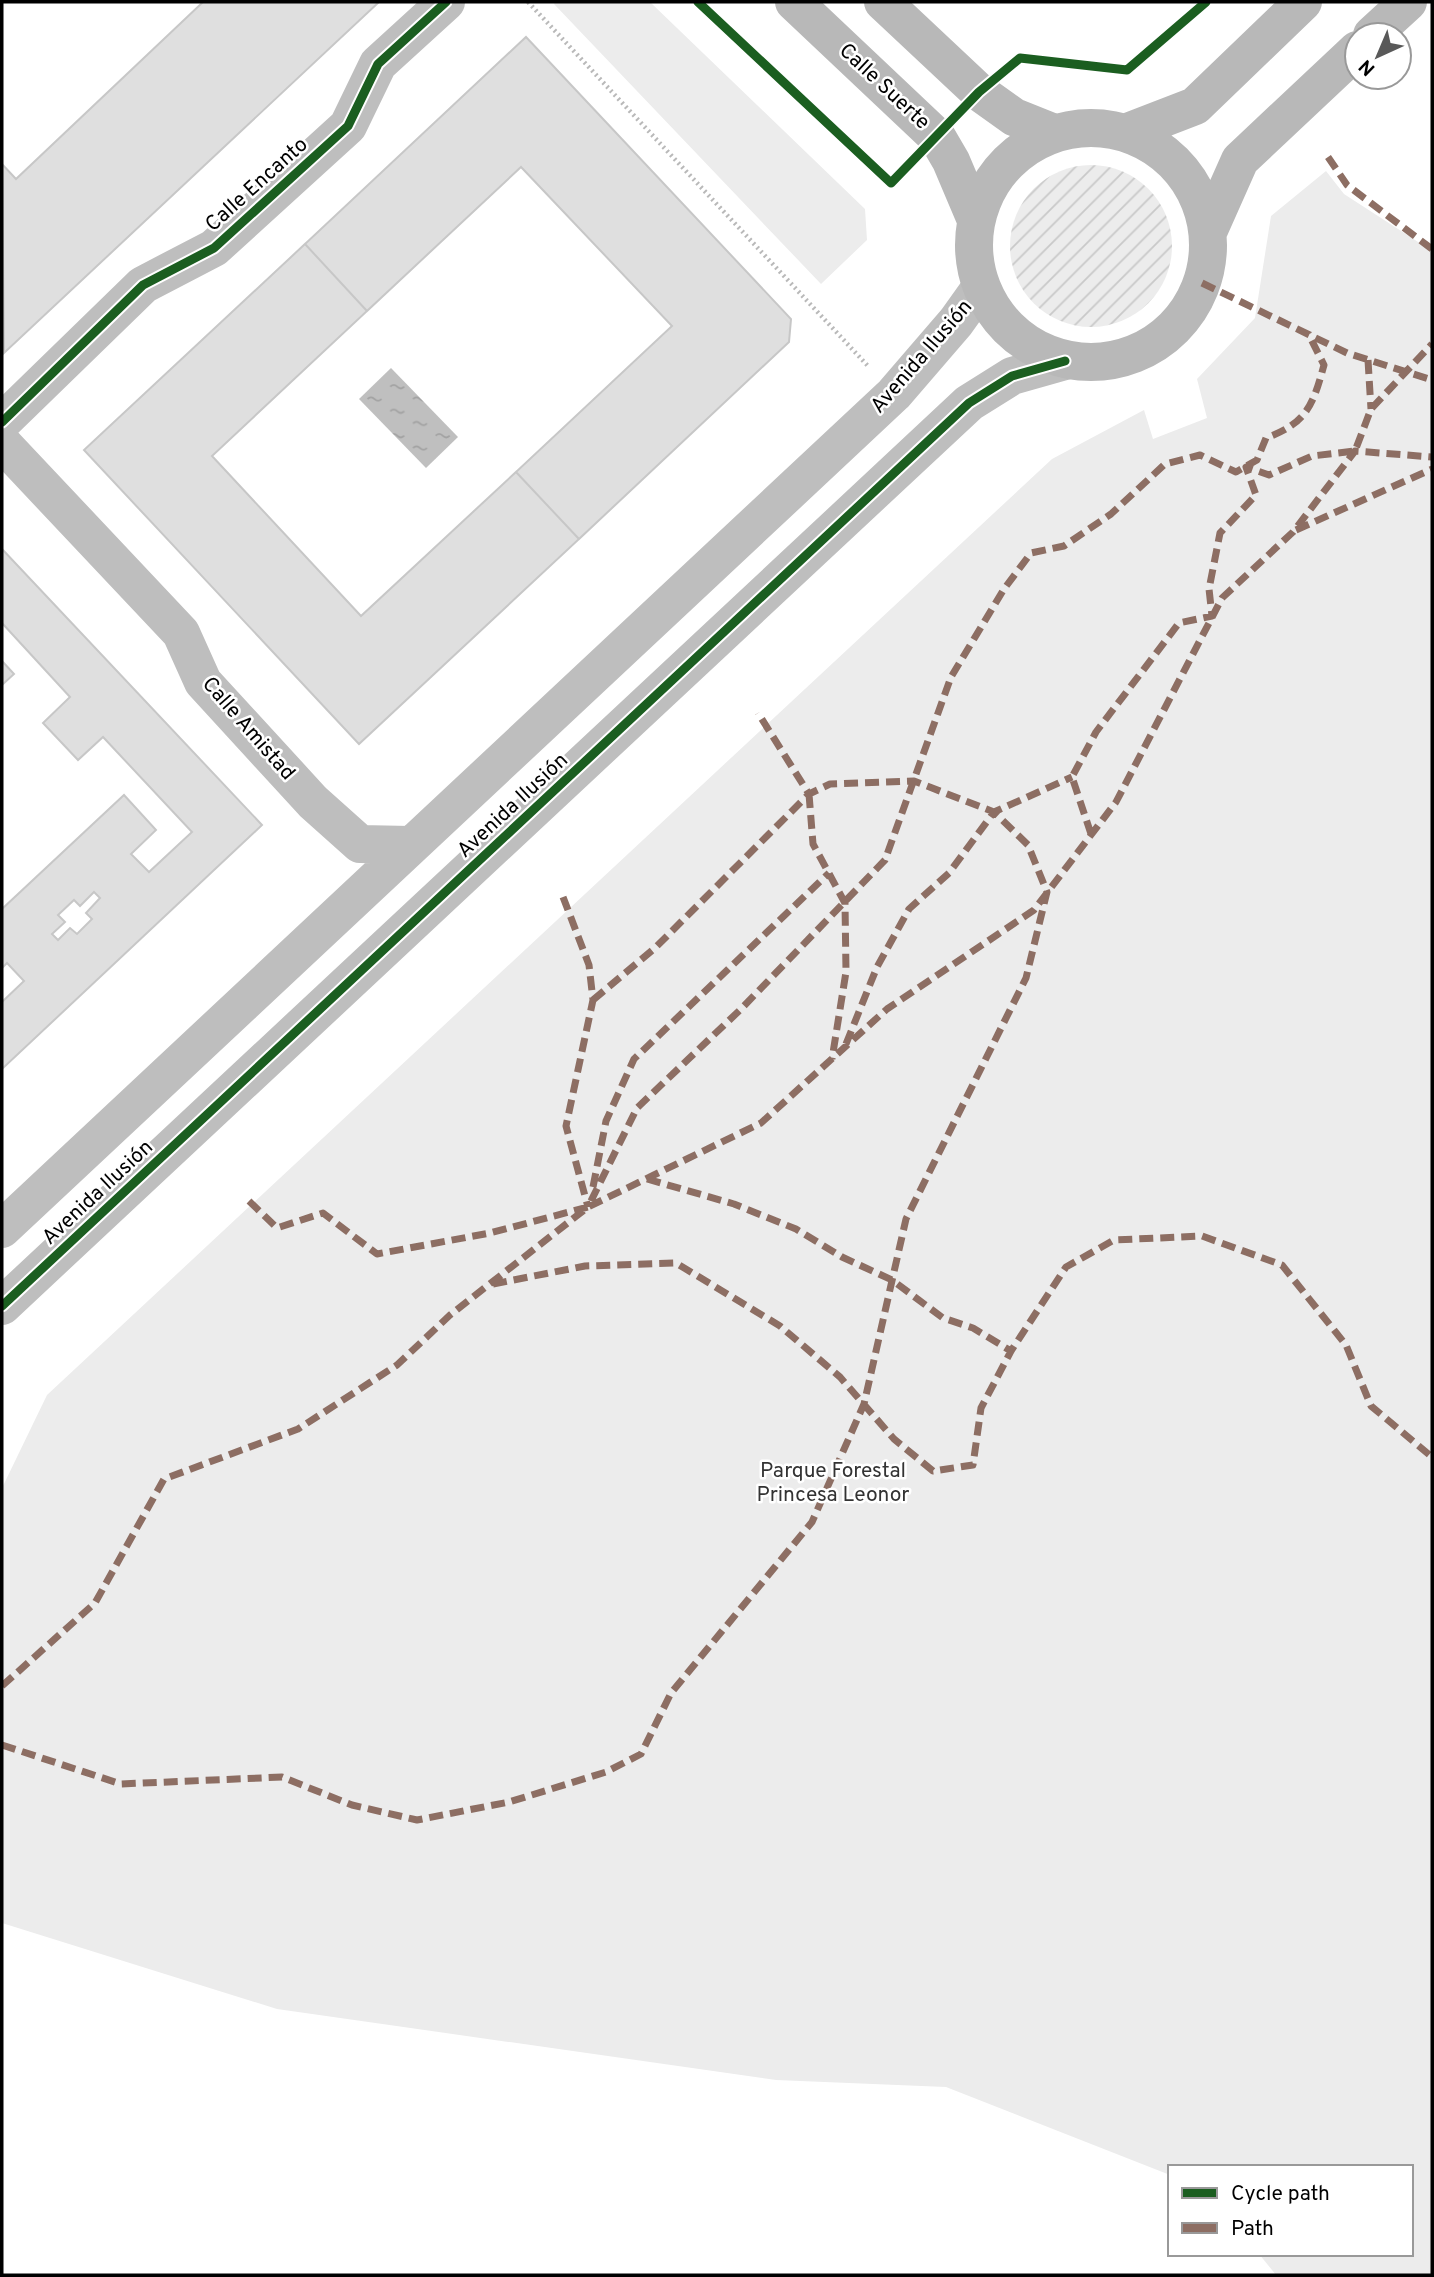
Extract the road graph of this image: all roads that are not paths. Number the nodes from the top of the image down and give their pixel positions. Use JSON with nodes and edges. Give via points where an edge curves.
{"nodes":[{"id":1,"x":446,"y":2,"type":"edge"},
{"id":2,"x":794,"y":2,"type":"edge"},
{"id":3,"x":883,"y":2,"type":"edge"},
{"id":4,"x":1303,"y":2,"type":"edge"},
{"id":5,"x":1408,"y":2,"type":"edge"},
{"id":6,"x":1388,"y":21,"type":"edge"},
{"id":7,"x":1343,"y":63,"type":"edge"},
{"id":8,"x":1125,"y":132,"type":"junction"},
{"id":9,"x":1054,"y":133,"type":"junction"},
{"id":10,"x":976,"y":220,"type":"junction"},
{"id":11,"x":1209,"y":232,"type":"junction"},
{"id":12,"x":981,"y":287,"type":"junction"},
{"id":13,"x":1065,"y":360,"type":"junction"},
{"id":14,"x":2,"y":422,"type":"edge"},
{"id":15,"x":2,"y":443,"type":"edge"},
{"id":16,"x":410,"y":845,"type":"junction"},
{"id":17,"x":2,"y":1229,"type":"edge"},
{"id":18,"x":2,"y":1307,"type":"edge"}],
"edges":[{"from":1,"to":14,"type":"street","name":"Calle Encanto","via":[[378,64],[348,126],[214,248],[143,285]]},
{"from":2,"to":10,"type":"main road","name":"Calle Suerte","via":[[937,138]]},
{"from":3,"to":9,"type":"main road","via":[[979,92],[1014,117]]},
{"from":4,"to":8,"type":"main road","via":[[1195,106]]},
{"from":5,"to":6,"type":"main road"},
{"from":7,"to":11,"type":"main road","via":[[1240,160]]},
{"from":8,"to":9,"type":"main road","via":[[1089,127]]},
{"from":8,"to":11,"type":"main road","via":[[1156,147],[1181,170],[1199,199]]},
{"from":9,"to":10,"type":"main road","via":[[1018,153],[991,182]]},
{"from":10,"to":12,"type":"main road","via":[[975,265]]},
{"from":11,"to":13,"type":"main road","via":[[1207,269],[1194,304],[1170,333],[1139,354],[1103,363]]},
{"from":12,"to":13,"type":"main road","via":[[1006,326],[1044,353]]},
{"from":12,"to":16,"type":"street","name":"Avenida Ilusión","via":[[894,394]]},
{"from":13,"to":18,"type":"street","name":"Avenida Ilusión","via":[[1012,376],[969,403]]},
{"from":15,"to":16,"type":"street","name":"Calle Amistad","via":[[181,633],[203,682],[313,802],[360,844]]},
{"from":16,"to":17,"type":"street","name":"Avenida Ilusión"}]}
